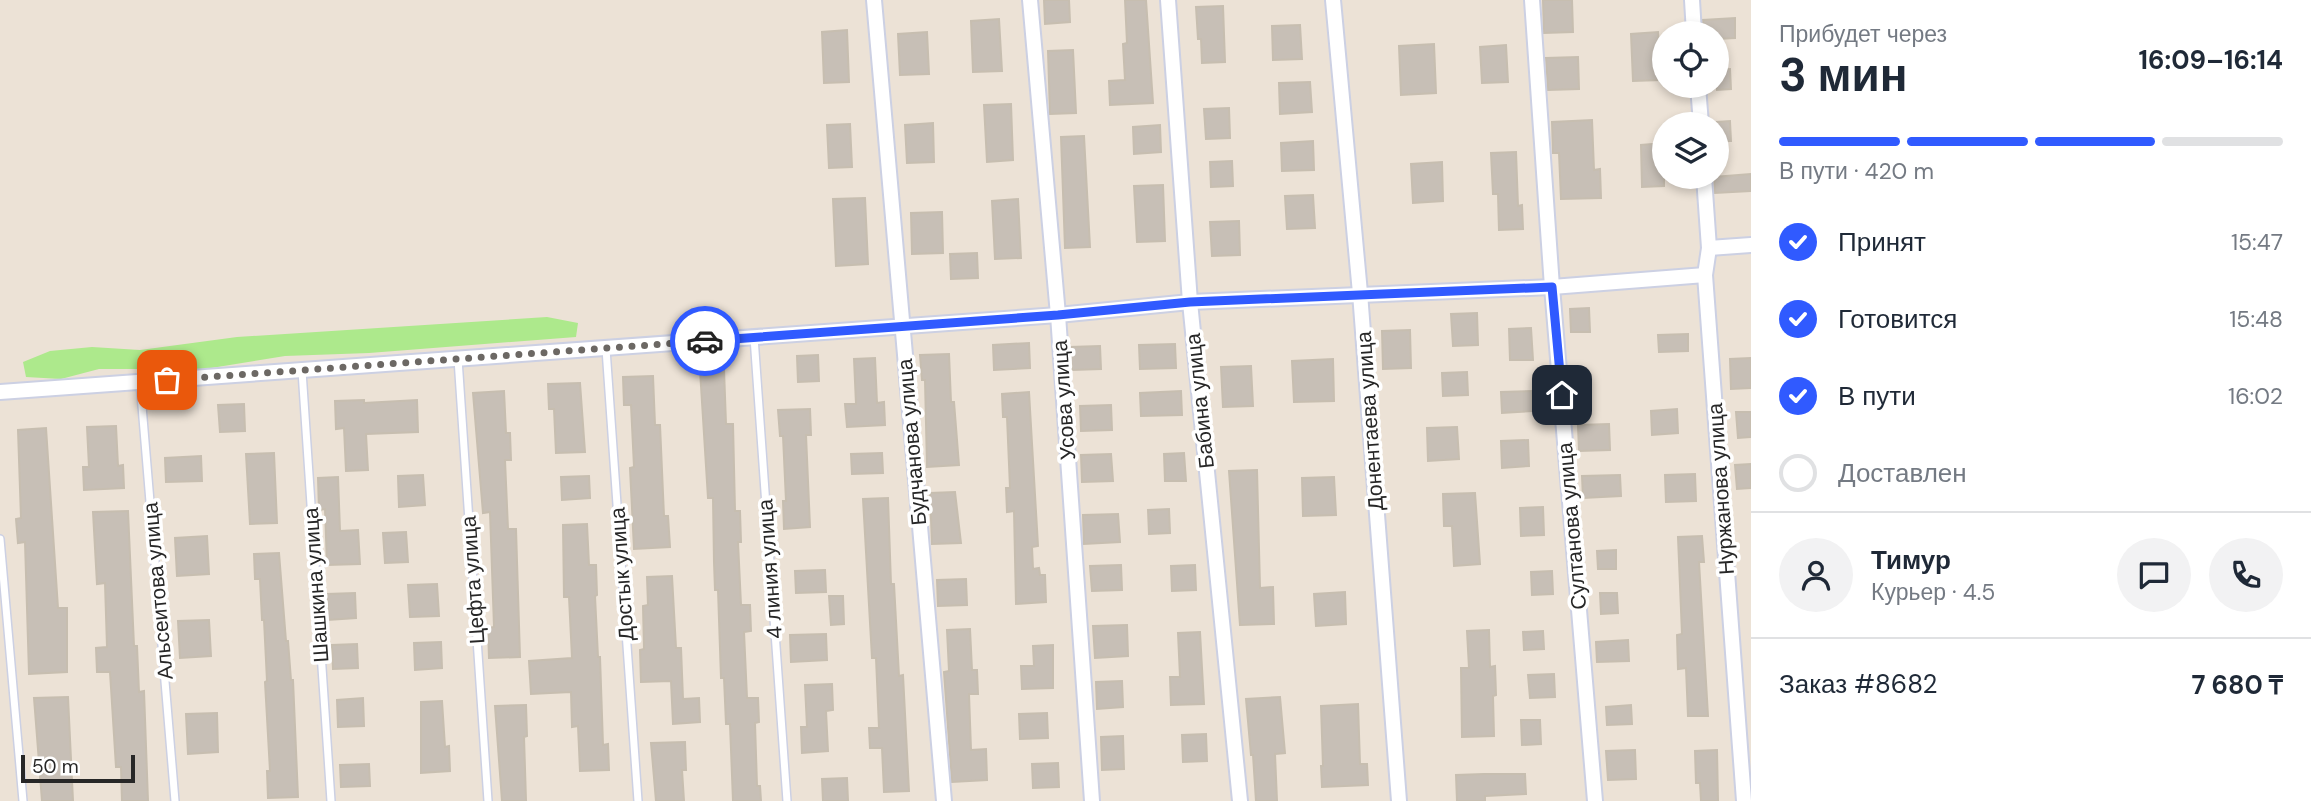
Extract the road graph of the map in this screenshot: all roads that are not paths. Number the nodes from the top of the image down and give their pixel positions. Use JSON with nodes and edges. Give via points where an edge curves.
{"nodes":[{"id":1,"x":874,"y":0,"type":"edge"},
{"id":2,"x":1030,"y":0,"type":"edge"},
{"id":3,"x":1168,"y":0,"type":"edge"},
{"id":4,"x":1333,"y":0,"type":"edge"},
{"id":5,"x":1532,"y":0,"type":"edge"},
{"id":6,"x":1692,"y":0,"type":"edge"},
{"id":7,"x":1693,"y":21,"type":"edge"},
{"id":8,"x":1705,"y":189,"type":"edge"},
{"id":9,"x":1751,"y":245,"type":"edge"},
{"id":10,"x":1709,"y":248,"type":"junction"},
{"id":11,"x":1705,"y":275,"type":"junction"},
{"id":12,"x":1552,"y":287,"type":"junction"},
{"id":13,"x":1360,"y":293,"type":"junction"},
{"id":14,"x":1190,"y":302,"type":"junction"},
{"id":15,"x":1058,"y":315,"type":"junction"},
{"id":16,"x":902,"y":326,"type":"junction"},
{"id":17,"x":754,"y":337,"type":"junction"},
{"id":18,"x":606,"y":348,"type":"junction"},
{"id":19,"x":458,"y":359,"type":"junction"},
{"id":20,"x":302,"y":370,"type":"junction"},
{"id":21,"x":140,"y":382,"type":"junction"},
{"id":22,"x":0,"y":392,"type":"edge"},
{"id":23,"x":0,"y":539,"type":"edge"},
{"id":24,"x":23,"y":801,"type":"edge"},
{"id":25,"x":175,"y":801,"type":"edge"},
{"id":26,"x":331,"y":801,"type":"edge"},
{"id":27,"x":488,"y":801,"type":"edge"},
{"id":28,"x":638,"y":801,"type":"edge"},
{"id":29,"x":787,"y":801,"type":"edge"},
{"id":30,"x":944,"y":801,"type":"edge"},
{"id":31,"x":1092,"y":801,"type":"edge"},
{"id":32,"x":1240,"y":801,"type":"edge"},
{"id":33,"x":1399,"y":801,"type":"edge"},
{"id":34,"x":1595,"y":801,"type":"edge"},
{"id":35,"x":1744,"y":801,"type":"edge"}],
"edges":[{"from":1,"to":16,"type":"street","name":"Будчанова улица"},
{"from":2,"to":15,"type":"street","name":"Усова улица"},
{"from":3,"to":14,"type":"street","name":"Бабина улица"},
{"from":4,"to":13,"type":"street","name":"Донентаева улица"},
{"from":5,"to":12,"type":"street","name":"Султанова улица"},
{"from":6,"to":7,"type":"street"},
{"from":8,"to":10,"type":"street","name":"Нуржанова улица"},
{"from":9,"to":10,"type":"street"},
{"from":10,"to":11,"type":"street","name":"Нуржанова улица"},
{"from":11,"to":12,"type":"street"},
{"from":11,"to":35,"type":"street","name":"Нуржанова улица"},
{"from":12,"to":13,"type":"street"},
{"from":12,"to":34,"type":"street","name":"Султанова улица"},
{"from":13,"to":14,"type":"street"},
{"from":13,"to":33,"type":"street","name":"Донентаева улица"},
{"from":14,"to":15,"type":"street"},
{"from":14,"to":32,"type":"street","name":"Бабина улица"},
{"from":15,"to":16,"type":"street"},
{"from":15,"to":31,"type":"street","name":"Усова улица"},
{"from":16,"to":17,"type":"street"},
{"from":16,"to":30,"type":"street","name":"Будчанова улица"},
{"from":17,"to":18,"type":"street"},
{"from":17,"to":29,"type":"lane","name":"4 линия улица"},
{"from":18,"to":19,"type":"street"},
{"from":18,"to":28,"type":"lane","name":"Достык улица"},
{"from":19,"to":20,"type":"street"},
{"from":19,"to":27,"type":"lane","name":"Цефта улица"},
{"from":20,"to":21,"type":"street"},
{"from":20,"to":26,"type":"lane","name":"Шашкина улица"},
{"from":21,"to":22,"type":"street"},
{"from":21,"to":25,"type":"lane","name":"Альсеитова улица"},
{"from":23,"to":24,"type":"lane"}]}
